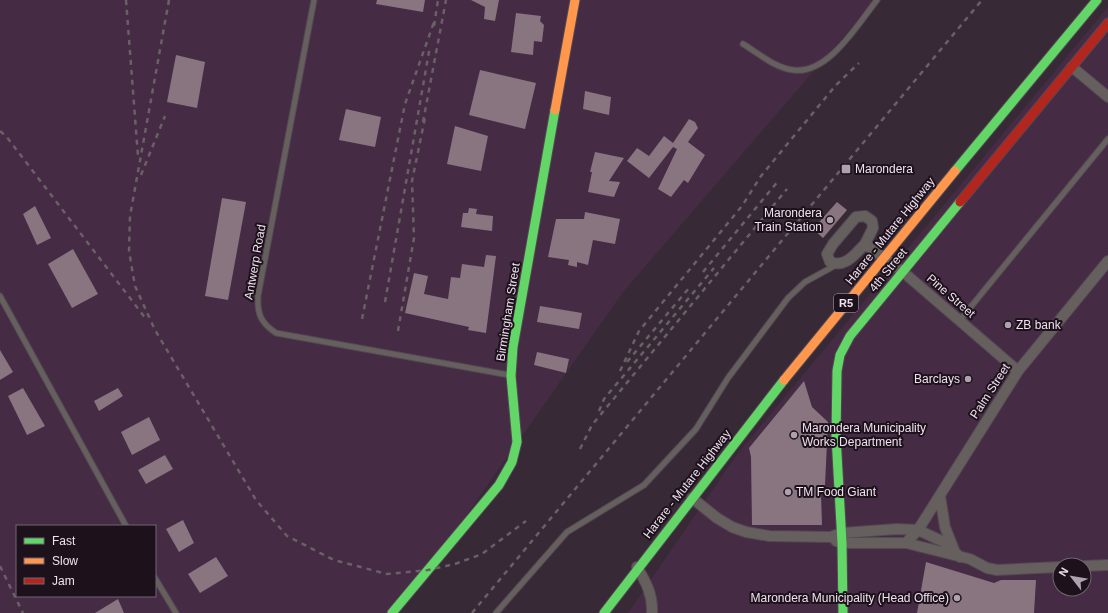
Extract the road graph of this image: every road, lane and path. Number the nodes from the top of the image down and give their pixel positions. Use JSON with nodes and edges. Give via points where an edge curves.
{"nodes":[{"id":1,"x":314,"y":0,"type":"edge"},
{"id":2,"x":575,"y":0,"type":"edge"},
{"id":3,"x":878,"y":0,"type":"edge"},
{"id":4,"x":1097,"y":0,"type":"edge"},
{"id":5,"x":1108,"y":24,"type":"edge"},
{"id":6,"x":743,"y":44,"type":"dead end"},
{"id":7,"x":1072,"y":67,"type":"junction"},
{"id":8,"x":1108,"y":97,"type":"edge"},
{"id":9,"x":1108,"y":139,"type":"edge"},
{"id":10,"x":865,"y":244,"type":"junction"},
{"id":11,"x":884,"y":257,"type":"junction"},
{"id":12,"x":1108,"y":261,"type":"edge"},
{"id":13,"x":836,"y":265,"type":"junction"},
{"id":14,"x":902,"y":271,"type":"junction"},
{"id":15,"x":0,"y":296,"type":"edge"},
{"id":16,"x":960,"y":320,"type":"junction"},
{"id":17,"x":1018,"y":371,"type":"junction"},
{"id":18,"x":511,"y":376,"type":"junction"},
{"id":19,"x":940,"y":496,"type":"junction"},
{"id":20,"x":692,"y":498,"type":"junction"},
{"id":21,"x":125,"y":525,"type":"edge"},
{"id":22,"x":918,"y":530,"type":"junction"},
{"id":23,"x":842,"y":538,"type":"junction"},
{"id":24,"x":906,"y":543,"type":"junction"},
{"id":25,"x":957,"y":554,"type":"junction"},
{"id":26,"x":1108,"y":565,"type":"edge"},
{"id":27,"x":1092,"y":566,"type":"edge"},
{"id":28,"x":637,"y":567,"type":"junction"},
{"id":29,"x":1052,"y":567,"type":"edge"},
{"id":30,"x":156,"y":580,"type":"edge"},
{"id":31,"x":176,"y":613,"type":"edge"},
{"id":32,"x":392,"y":613,"type":"edge"},
{"id":33,"x":496,"y":613,"type":"edge"},
{"id":34,"x":604,"y":613,"type":"edge"},
{"id":35,"x":652,"y":613,"type":"edge"},
{"id":36,"x":843,"y":613,"type":"edge"}],
"edges":[{"from":1,"to":18,"type":"lane","name":"Antwerp Road","via":[[258,296],[258,310],[262,319],[267,328],[276,333]]},
{"from":2,"to":18,"type":"main road","name":"Birmingham Street","via":[[513,347]]},
{"from":3,"to":6,"type":"lane","via":[[827,60],[806,70],[792,70],[778,65]]},
{"from":4,"to":11,"type":"main road","name":"Harare - Mutare Highway","number":"R5"},
{"from":5,"to":7,"type":"main road","name":"4th Street"},
{"from":7,"to":8,"type":"street"},
{"from":7,"to":14,"type":"main road","name":"4th Street"},
{"from":9,"to":16,"type":"lane"},
{"from":10,"to":11,"type":"street","name":"Pine Street"},
{"from":10,"to":13,"type":"street","via":[[845,263]]},
{"from":10,"to":13,"type":"street","via":[[873,228],[872,221],[865,216],[856,216],[827,254],[830,262]]},
{"from":11,"to":14,"type":"street","name":"Pine Street"},
{"from":11,"to":20,"type":"main road","name":"Harare - Mutare Highway","number":"R5","via":[[761,408]]},
{"from":12,"to":17,"type":"street","name":"Palm Street"},
{"from":13,"to":33,"type":"lane","via":[[804,282],[788,298],[728,378],[696,429],[644,485],[567,532]]},
{"from":14,"to":16,"type":"street","name":"Pine Street"},
{"from":14,"to":23,"type":"main road","name":"4th Street","via":[[850,336],[840,354],[837,372],[836,436]]},
{"from":15,"to":21,"type":"lane"},
{"from":16,"to":17,"type":"street","name":"Pine Street"},
{"from":17,"to":19,"type":"street","name":"Palm Street"},
{"from":18,"to":32,"type":"main road","name":"Birmingham Street","via":[[518,442],[512,462],[499,485]]},
{"from":19,"to":22,"type":"street","name":"Palm Street"},
{"from":19,"to":25,"type":"street","via":[[945,527]]},
{"from":20,"to":23,"type":"street","via":[[717,518],[746,532],[769,536]]},
{"from":20,"to":28,"type":"main road","name":"Harare - Mutare Highway","number":"R5"},
{"from":22,"to":23,"type":"street","via":[[898,529]]},
{"from":22,"to":24,"type":"street","name":"Palm Street"},
{"from":22,"to":25,"type":"street","via":[[944,542]]},
{"from":23,"to":24,"type":"street"},
{"from":23,"to":36,"type":"main road","name":"4th Street"},
{"from":24,"to":25,"type":"street"},
{"from":25,"to":29,"type":"street","via":[[997,570]]},
{"from":26,"to":27,"type":"street"},
{"from":28,"to":34,"type":"main road","name":"Harare - Mutare Highway","number":"R5"},
{"from":28,"to":35,"type":"street","via":[[647,583],[653,602]]},
{"from":30,"to":31,"type":"lane"}]}
